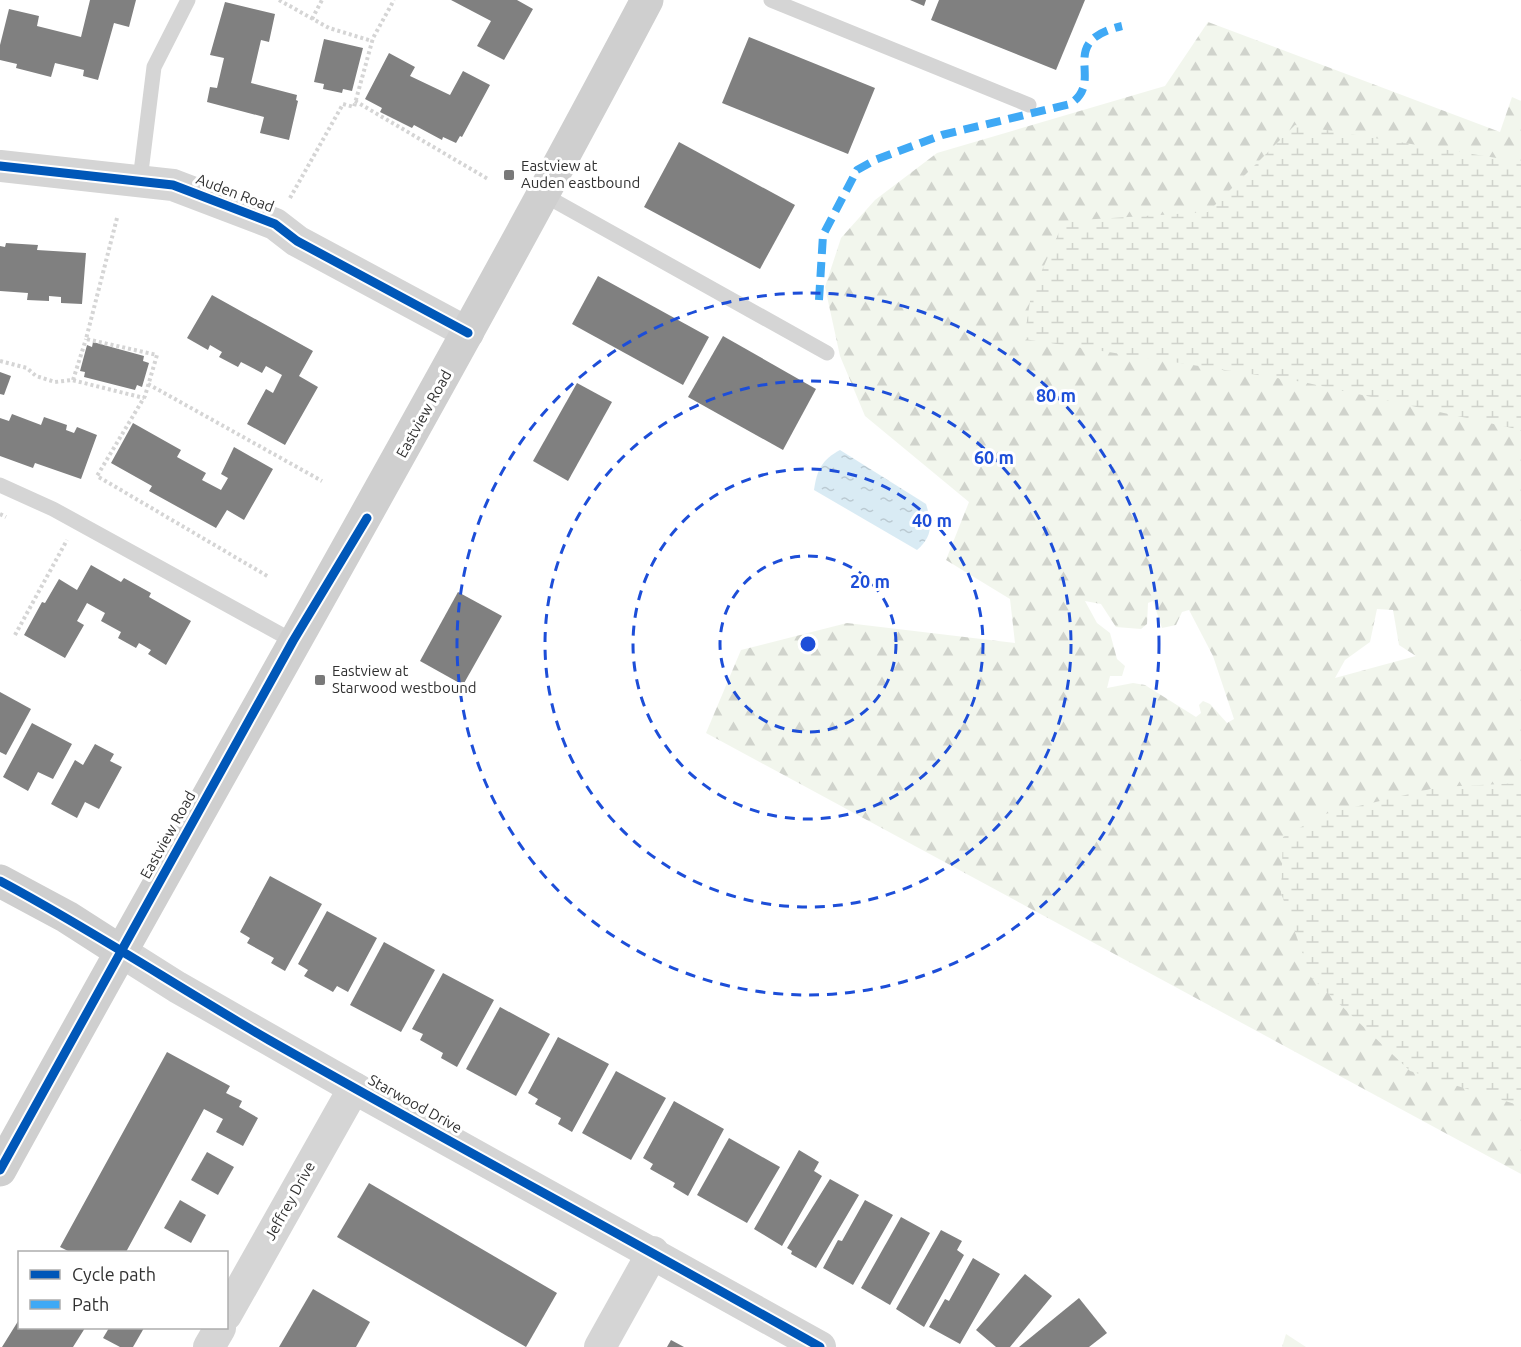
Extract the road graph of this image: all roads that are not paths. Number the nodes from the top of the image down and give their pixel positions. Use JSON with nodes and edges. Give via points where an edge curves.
{"nodes":[{"id":1,"x":188,"y":0,"type":"edge"},
{"id":2,"x":647,"y":0,"type":"edge"},
{"id":3,"x":771,"y":0,"type":"edge"},
{"id":4,"x":1029,"y":105,"type":"dead end"},
{"id":5,"x":0,"y":166,"type":"edge"},
{"id":6,"x":140,"y":180,"type":"junction"},
{"id":7,"x":544,"y":195,"type":"junction"},
{"id":8,"x":468,"y":333,"type":"junction"},
{"id":9,"x":827,"y":353,"type":"dead end"},
{"id":10,"x":0,"y":485,"type":"edge"},
{"id":11,"x":293,"y":641,"type":"junction"},
{"id":12,"x":0,"y":881,"type":"edge"},
{"id":13,"x":120,"y":951,"type":"junction"},
{"id":14,"x":354,"y":1088,"type":"junction"},
{"id":15,"x":0,"y":1170,"type":"edge"},
{"id":16,"x":653,"y":1252,"type":"junction"},
{"id":17,"x":228,"y":1311,"type":"edge"},
{"id":18,"x":219,"y":1329,"type":"edge"},
{"id":19,"x":209,"y":1347,"type":"edge"},
{"id":20,"x":600,"y":1347,"type":"edge"},
{"id":21,"x":820,"y":1347,"type":"edge"}],
"edges":[{"from":1,"to":6,"type":"lane","via":[[154,67]]},
{"from":2,"to":7,"type":"main road","name":"Eastview Road"},
{"from":3,"to":4,"type":"lane"},
{"from":5,"to":6,"type":"street","name":"Auden Road"},
{"from":6,"to":8,"type":"street","name":"Auden Road","via":[[173,185],[275,225],[297,241]]},
{"from":7,"to":8,"type":"main road","name":"Eastview Road"},
{"from":7,"to":9,"type":"lane"},
{"from":8,"to":11,"type":"main road","name":"Eastview Road","via":[[367,518]]},
{"from":10,"to":11,"type":"lane","via":[[53,509]]},
{"from":11,"to":13,"type":"main road","name":"Eastview Road"},
{"from":12,"to":13,"type":"main road","name":"Starwood Drive"},
{"from":13,"to":14,"type":"street","name":"Starwood Drive"},
{"from":13,"to":15,"type":"main road","name":"Eastview Road"},
{"from":14,"to":16,"type":"street","name":"Starwood Drive"},
{"from":14,"to":17,"type":"street","name":"Jeffrey Drive"},
{"from":16,"to":20,"type":"street"},
{"from":16,"to":21,"type":"street","name":"Starwood Drive"},
{"from":18,"to":19,"type":"street"}]}
